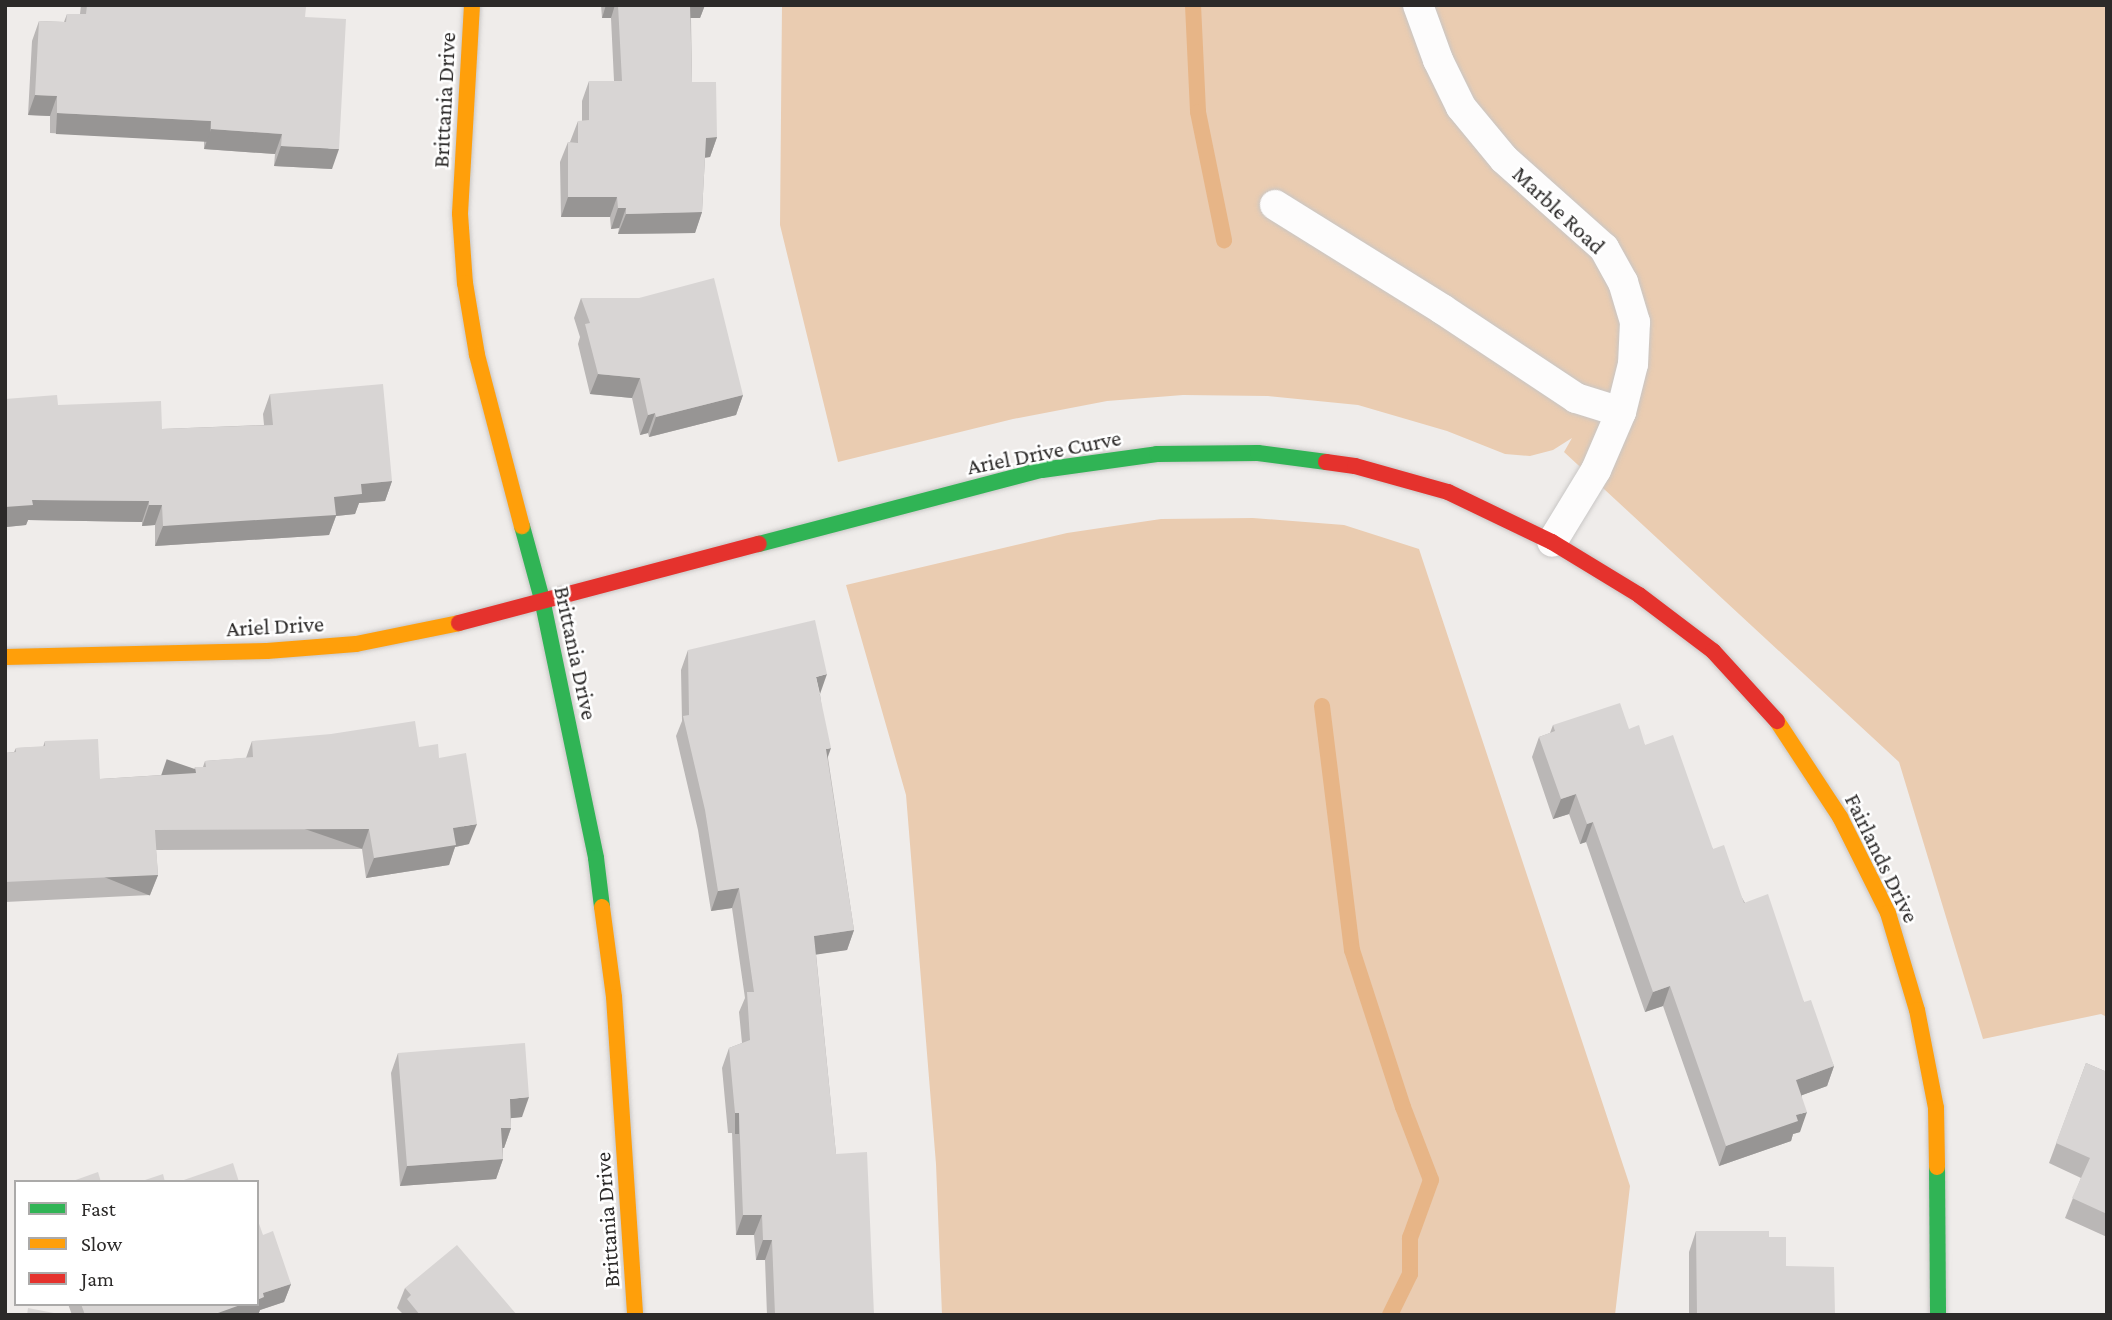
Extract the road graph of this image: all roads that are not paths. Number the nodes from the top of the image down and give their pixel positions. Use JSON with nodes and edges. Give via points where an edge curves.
{"nodes":[{"id":1,"x":472,"y":5,"type":"edge"},
{"id":2,"x":1419,"y":5,"type":"edge"},
{"id":3,"x":1275,"y":205,"type":"dead end"},
{"id":4,"x":1621,"y":412,"type":"junction"},
{"id":5,"x":1552,"y":542,"type":"junction"},
{"id":6,"x":542,"y":599,"type":"junction"},
{"id":7,"x":5,"y":657,"type":"edge"},
{"id":8,"x":635,"y":1315,"type":"edge"},
{"id":9,"x":1938,"y":1315,"type":"edge"}],
"edges":[{"from":1,"to":6,"type":"street","name":"Brittania Drive","via":[[460,214],[465,283],[477,355]]},
{"from":2,"to":4,"type":"lane","name":"Marble Road","via":[[1461,107],[1504,159],[1604,248],[1623,282],[1635,322],[1633,364]]},
{"from":3,"to":4,"type":"lane","via":[[1576,398]]},
{"from":4,"to":5,"type":"lane","name":"Marble Road","via":[[1596,470]]},
{"from":5,"to":6,"type":"street","name":"Ariel Drive Curve","via":[[1448,492],[1355,466],[1258,453],[1157,454],[1042,470]]},
{"from":5,"to":9,"type":"street","name":"Fairlands Drive","via":[[1639,596],[1713,651],[1780,725],[1840,817],[1888,913],[1920,1022],[1936,1108]]},
{"from":6,"to":7,"type":"street","name":"Ariel Drive","via":[[423,632],[356,644],[267,651]]},
{"from":6,"to":8,"type":"street","name":"Brittania Drive","via":[[596,858],[614,997]]}]}
